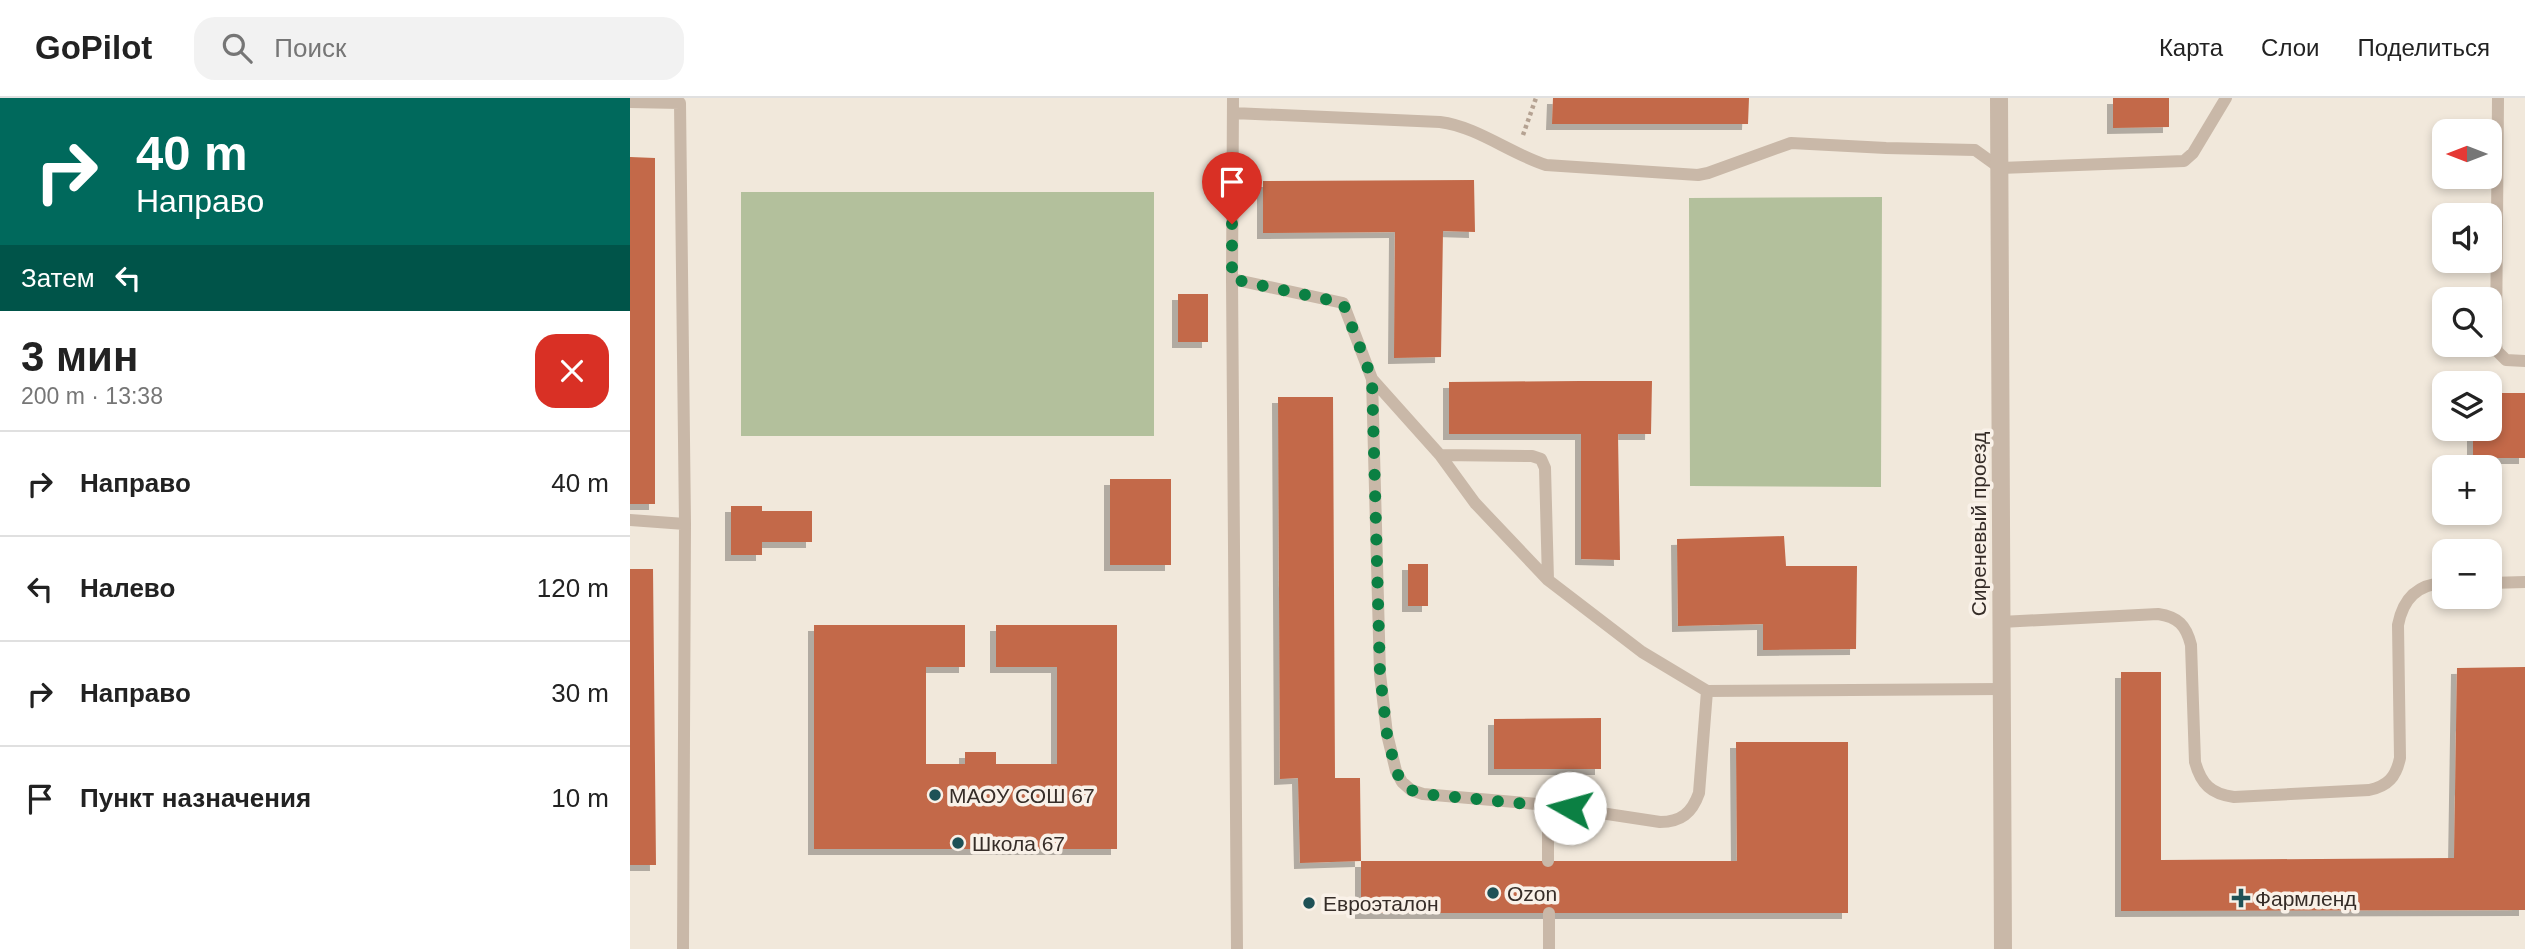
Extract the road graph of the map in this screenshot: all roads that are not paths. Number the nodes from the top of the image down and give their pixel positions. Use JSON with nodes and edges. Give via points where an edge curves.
{"nodes":[{"id":1,"x":1233,"y":98,"type":"edge"},
{"id":2,"x":1999,"y":98,"type":"edge"},
{"id":3,"x":2226,"y":98,"type":"edge"},
{"id":4,"x":2498,"y":98,"type":"edge"},
{"id":5,"x":680,"y":101,"type":"edge"},
{"id":6,"x":630,"y":102,"type":"edge"},
{"id":7,"x":1233,"y":113,"type":"junction"},
{"id":8,"x":2000,"y":168,"type":"junction"},
{"id":9,"x":1232,"y":279,"type":"junction"},
{"id":10,"x":2525,"y":361,"type":"edge"},
{"id":11,"x":1372,"y":379,"type":"junction"},
{"id":12,"x":1440,"y":455,"type":"junction"},
{"id":13,"x":630,"y":520,"type":"edge"},
{"id":14,"x":685,"y":524,"type":"junction"},
{"id":15,"x":1548,"y":580,"type":"junction"},
{"id":16,"x":2525,"y":582,"type":"edge"},
{"id":17,"x":2502,"y":583,"type":"edge"},
{"id":18,"x":2432,"y":585,"type":"edge"},
{"id":19,"x":2001,"y":622,"type":"junction"},
{"id":20,"x":2001,"y":689,"type":"junction"},
{"id":21,"x":1707,"y":691,"type":"junction"},
{"id":22,"x":1548,"y":805,"type":"junction"},
{"id":23,"x":1548,"y":861,"type":"dead end"},
{"id":24,"x":1549,"y":913,"type":"dead end"},
{"id":25,"x":683,"y":949,"type":"edge"},
{"id":26,"x":1237,"y":949,"type":"edge"},
{"id":27,"x":1549,"y":949,"type":"edge"},
{"id":28,"x":2003,"y":949,"type":"edge"}],
"edges":[{"from":1,"to":7,"type":"lane"},
{"from":2,"to":8,"type":"street","name":"Сиреневый проезд"},
{"from":3,"to":8,"type":"lane","via":[[2184,161]]},
{"from":4,"to":10,"type":"lane","via":[[2496,344],[2506,360]]},
{"from":5,"to":6,"type":"lane"},
{"from":5,"to":14,"type":"lane"},
{"from":7,"to":8,"type":"lane","via":[[1454,124],[1546,165],[1703,175],[1796,143],[1975,150]]},
{"from":7,"to":9,"type":"lane"},
{"from":8,"to":19,"type":"street","name":"Сиреневый проезд"},
{"from":9,"to":11,"type":"lane","via":[[1343,303]]},
{"from":9,"to":26,"type":"lane"},
{"from":11,"to":12,"type":"lane"},
{"from":11,"to":22,"type":"lane","via":[[1380,674],[1396,771],[1411,790],[1423,794]]},
{"from":12,"to":15,"type":"lane","via":[[1475,503]]},
{"from":12,"to":15,"type":"lane","via":[[1541,459]]},
{"from":13,"to":14,"type":"lane"},
{"from":14,"to":25,"type":"lane"},
{"from":15,"to":21,"type":"lane","via":[[1642,652]]},
{"from":16,"to":17,"type":"lane"},
{"from":18,"to":19,"type":"lane","via":[[2410,595],[2398,625],[2398,770],[2381,788],[2368,790],[2234,797],[2207,788],[2195,762],[2191,645],[2181,622],[2170,616]]},
{"from":19,"to":20,"type":"street","name":"Сиреневый проезд"},
{"from":20,"to":21,"type":"lane"},
{"from":20,"to":28,"type":"street","name":"Сиреневый проезд"},
{"from":21,"to":22,"type":"lane","via":[[1699,793],[1685,816],[1660,822]]},
{"from":22,"to":23,"type":"lane"},
{"from":24,"to":27,"type":"lane"}]}
